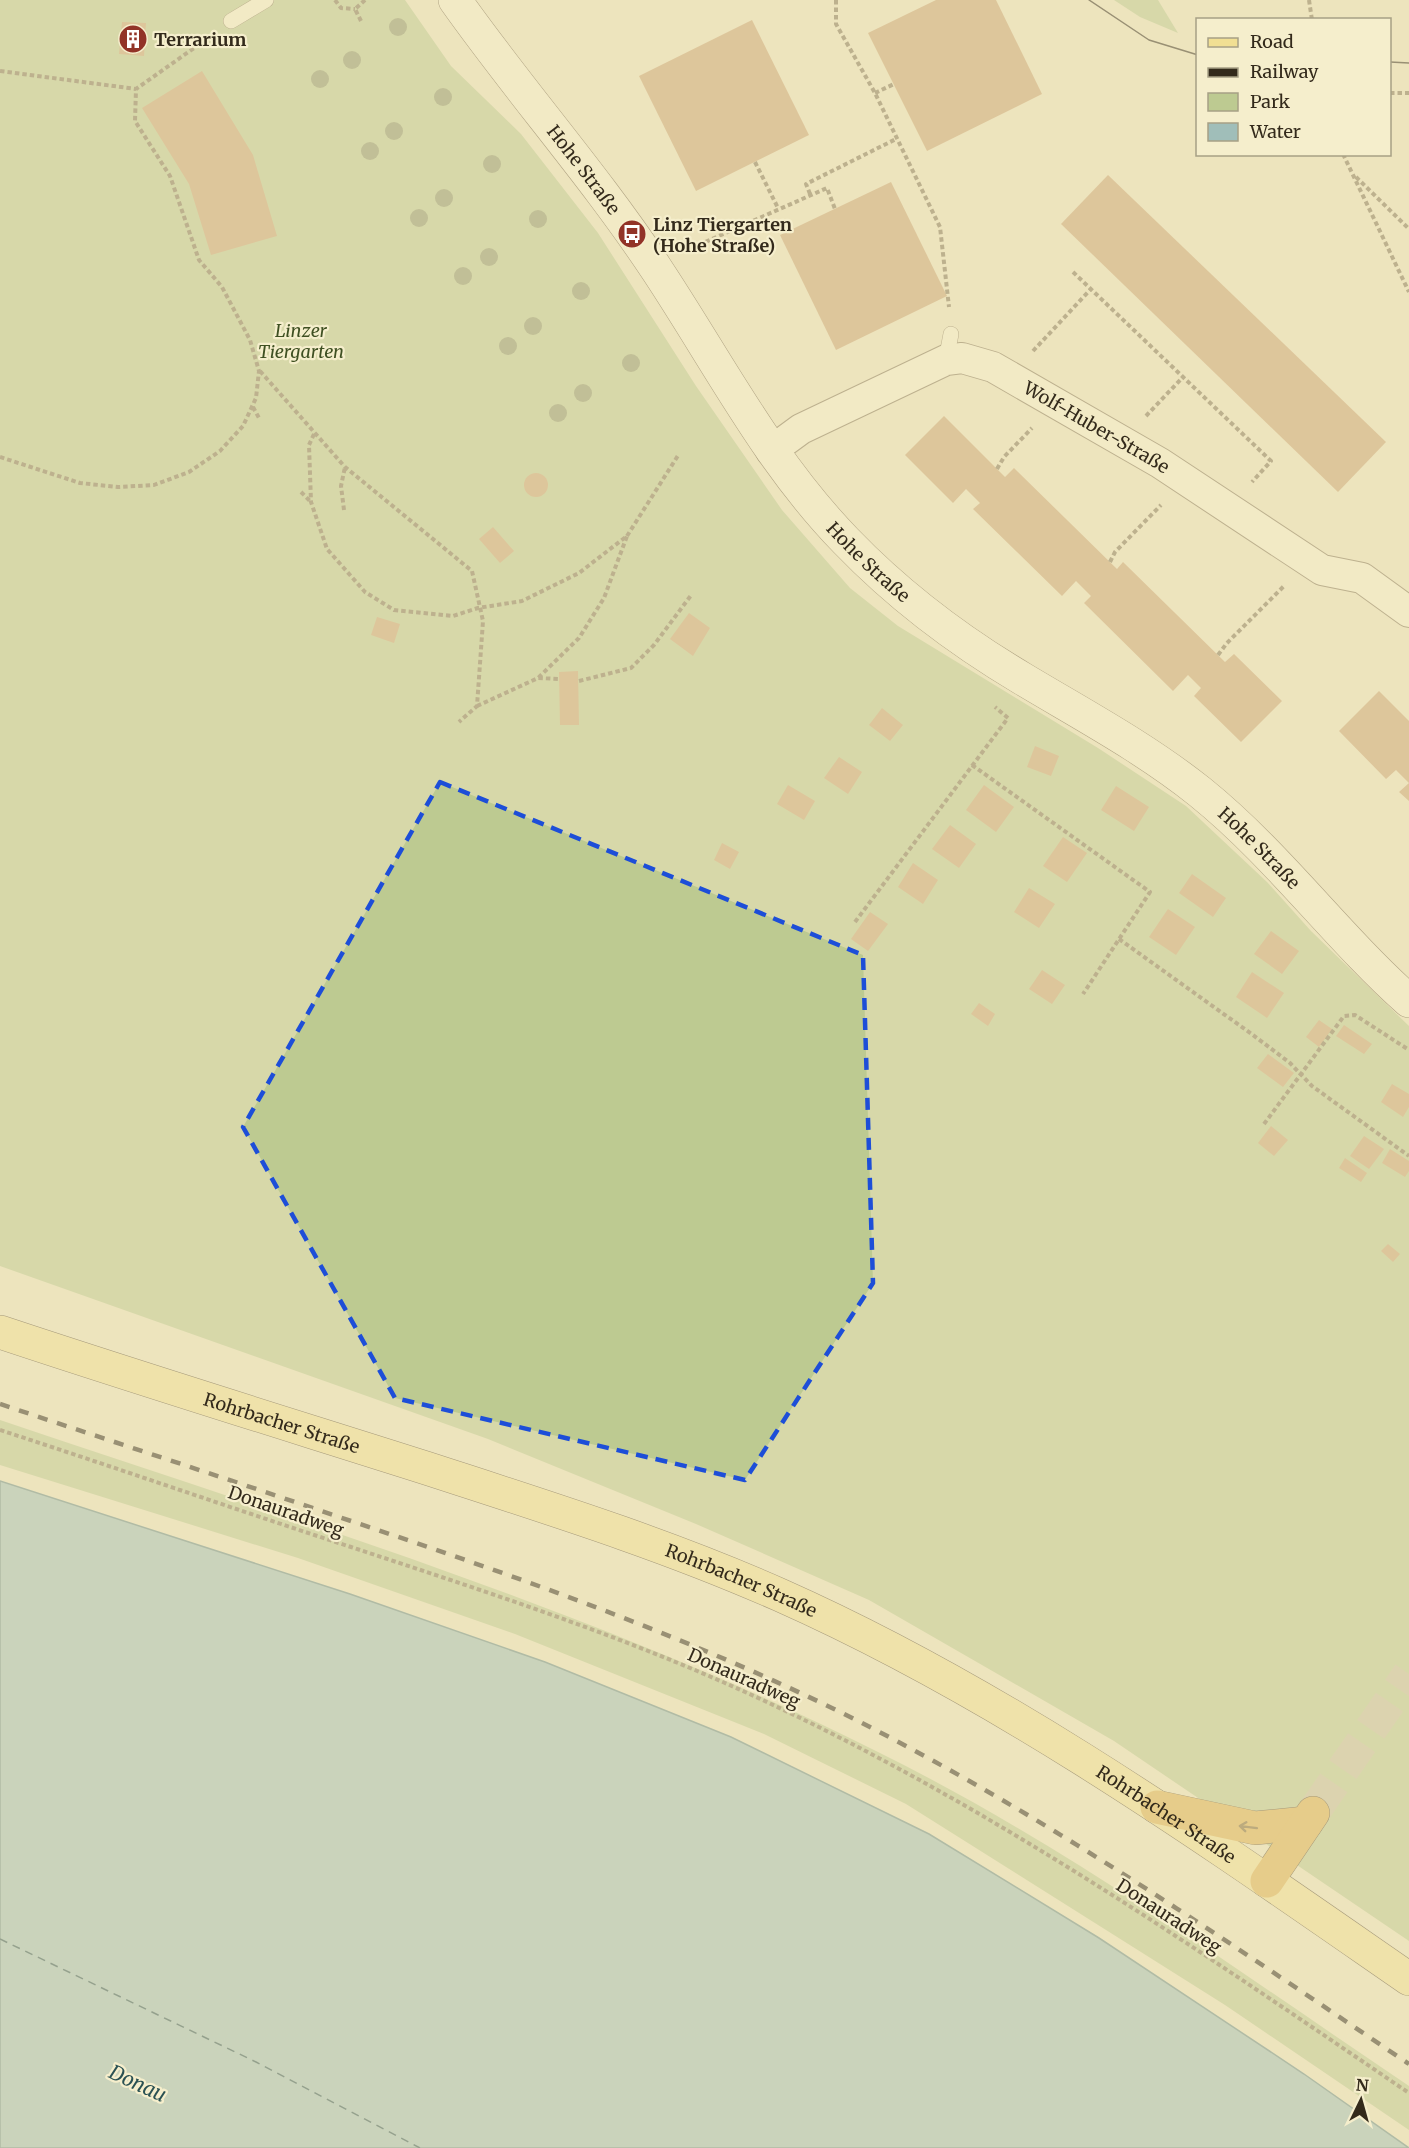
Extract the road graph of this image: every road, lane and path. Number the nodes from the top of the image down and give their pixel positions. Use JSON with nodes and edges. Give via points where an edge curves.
{"nodes":[{"id":1,"x":266,"y":0,"type":"edge"},
{"id":2,"x":336,"y":0,"type":"edge"},
{"id":3,"x":365,"y":0,"type":"edge"},
{"id":4,"x":455,"y":0,"type":"edge"},
{"id":5,"x":836,"y":0,"type":"edge"},
{"id":6,"x":1309,"y":0,"type":"edge"},
{"id":7,"x":355,"y":9,"type":"junction"},
{"id":8,"x":1312,"y":18,"type":"edge"},
{"id":9,"x":231,"y":21,"type":"joint"},
{"id":10,"x":362,"y":21,"type":"dead end"},
{"id":11,"x":0,"y":71,"type":"edge"},
{"id":12,"x":894,"y":84,"type":"dead end"},
{"id":13,"x":136,"y":89,"type":"junction"},
{"id":14,"x":875,"y":93,"type":"junction"},
{"id":15,"x":1391,"y":93,"type":"edge"},
{"id":16,"x":1409,"y":93,"type":"edge"},
{"id":17,"x":896,"y":139,"type":"junction"},
{"id":18,"x":1344,"y":156,"type":"edge"},
{"id":19,"x":755,"y":162,"type":"dead end"},
{"id":20,"x":1353,"y":175,"type":"junction"},
{"id":21,"x":810,"y":194,"type":"junction"},
{"id":22,"x":778,"y":208,"type":"junction"},
{"id":23,"x":836,"y":209,"type":"dead end"},
{"id":24,"x":1409,"y":229,"type":"edge"},
{"id":25,"x":657,"y":268,"type":"junction"},
{"id":26,"x":1073,"y":272,"type":"dead end"},
{"id":27,"x":1090,"y":290,"type":"junction"},
{"id":28,"x":1409,"y":292,"type":"edge"},
{"id":29,"x":949,"y":347,"type":"junction"},
{"id":30,"x":1026,"y":358,"type":"dead end"},
{"id":31,"x":259,"y":371,"type":"junction"},
{"id":32,"x":1183,"y":377,"type":"junction"},
{"id":33,"x":253,"y":406,"type":"junction"},
{"id":34,"x":259,"y":418,"type":"dead end"},
{"id":35,"x":1138,"y":424,"type":"dead end"},
{"id":36,"x":1033,"y":427,"type":"dead end"},
{"id":37,"x":314,"y":434,"type":"junction"},
{"id":38,"x":771,"y":451,"type":"junction"},
{"id":39,"x":679,"y":454,"type":"dead end"},
{"id":40,"x":0,"y":457,"type":"edge"},
{"id":41,"x":345,"y":467,"type":"junction"},
{"id":42,"x":998,"y":469,"type":"dead end"},
{"id":43,"x":1244,"y":490,"type":"dead end"},
{"id":44,"x":301,"y":492,"type":"dead end"},
{"id":45,"x":311,"y":502,"type":"junction"},
{"id":46,"x":1163,"y":503,"type":"dead end"},
{"id":47,"x":344,"y":510,"type":"dead end"},
{"id":48,"x":627,"y":536,"type":"junction"},
{"id":49,"x":1110,"y":562,"type":"dead end"},
{"id":50,"x":1285,"y":585,"type":"dead end"},
{"id":51,"x":692,"y":594,"type":"dead end"},
{"id":52,"x":478,"y":608,"type":"junction"},
{"id":53,"x":1409,"y":612,"type":"edge"},
{"id":54,"x":1218,"y":655,"type":"dead end"},
{"id":55,"x":538,"y":678,"type":"junction"},
{"id":56,"x":559,"y":680,"type":"dead end"},
{"id":57,"x":579,"y":681,"type":"dead end"},
{"id":58,"x":990,"y":703,"type":"dead end"},
{"id":59,"x":477,"y":706,"type":"junction"},
{"id":60,"x":459,"y":722,"type":"dead end"},
{"id":61,"x":972,"y":765,"type":"junction"},
{"id":62,"x":855,"y":922,"type":"dead end"},
{"id":63,"x":1119,"y":939,"type":"junction"},
{"id":64,"x":1083,"y":994,"type":"dead end"},
{"id":65,"x":1409,"y":1001,"type":"edge"},
{"id":66,"x":1409,"y":1050,"type":"edge"},
{"id":67,"x":1302,"y":1076,"type":"junction"},
{"id":68,"x":1264,"y":1124,"type":"dead end"},
{"id":69,"x":1409,"y":1156,"type":"edge"},
{"id":70,"x":0,"y":1332,"type":"edge"},
{"id":71,"x":0,"y":1430,"type":"edge"},
{"id":72,"x":1157,"y":1807,"type":"junction"},
{"id":73,"x":1267,"y":1881,"type":"junction"},
{"id":74,"x":1409,"y":1979,"type":"edge"},
{"id":75,"x":1409,"y":2093,"type":"edge"}],
"edges":[{"from":1,"to":9,"type":"lane"},
{"from":2,"to":7,"type":"path","via":[[341,8]]},
{"from":3,"to":7,"type":"path"},
{"from":4,"to":25,"type":"main road","name":"Hohe Straße"},
{"from":5,"to":14,"type":"path","via":[[836,24]]},
{"from":6,"to":8,"type":"path"},
{"from":7,"to":10,"type":"path"},
{"from":9,"to":13,"type":"path"},
{"from":11,"to":13,"type":"path"},
{"from":12,"to":14,"type":"path"},
{"from":13,"to":31,"type":"path","via":[[135,121],[170,176],[199,260],[222,287],[250,340]]},
{"from":14,"to":17,"type":"path"},
{"from":15,"to":16,"type":"path"},
{"from":17,"to":21,"type":"path","via":[[806,184]]},
{"from":17,"to":29,"type":"path","via":[[940,227]]},
{"from":18,"to":20,"type":"path"},
{"from":19,"to":22,"type":"path"},
{"from":20,"to":24,"type":"path"},
{"from":20,"to":28,"type":"path"},
{"from":21,"to":22,"type":"path"},
{"from":21,"to":23,"type":"path","via":[[827,188]]},
{"from":22,"to":25,"type":"path","via":[[682,252]]},
{"from":25,"to":38,"type":"main road","name":"Hohe Straße"},
{"from":26,"to":27,"type":"path"},
{"from":27,"to":30,"type":"path"},
{"from":27,"to":32,"type":"path"},
{"from":29,"to":38,"type":"street","name":"Wolf-Huber-Straße","via":[[801,429]]},
{"from":29,"to":53,"type":"street","name":"Wolf-Huber-Straße","via":[[962,358],[993,367],[1160,463],[1322,570],[1362,578]]},
{"from":31,"to":33,"type":"path"},
{"from":31,"to":37,"type":"path"},
{"from":32,"to":35,"type":"path"},
{"from":32,"to":43,"type":"path","via":[[1271,461]]},
{"from":33,"to":34,"type":"path"},
{"from":33,"to":40,"type":"path","via":[[243,426],[220,451],[189,472],[154,485],[118,488],[80,483]]},
{"from":36,"to":42,"type":"path","via":[[1004,457]]},
{"from":37,"to":41,"type":"path"},
{"from":37,"to":45,"type":"path","via":[[309,445]]},
{"from":38,"to":65,"type":"main road","name":"Hohe Straße","via":[[846,541],[910,601],[1020,677],[1155,759],[1202,794],[1250,837]]},
{"from":39,"to":48,"type":"path"},
{"from":41,"to":47,"type":"path","via":[[341,486]]},
{"from":41,"to":52,"type":"path","via":[[472,571]]},
{"from":44,"to":45,"type":"path"},
{"from":45,"to":52,"type":"path","via":[[327,549],[365,592],[394,610],[453,616]]},
{"from":46,"to":49,"type":"path"},
{"from":48,"to":52,"type":"path","via":[[579,573],[522,601]]},
{"from":48,"to":55,"type":"path","via":[[604,598],[579,638]]},
{"from":50,"to":54,"type":"path"},
{"from":51,"to":57,"type":"path","via":[[654,645],[631,668]]},
{"from":52,"to":59,"type":"path","via":[[483,621]]},
{"from":55,"to":56,"type":"path"},
{"from":55,"to":59,"type":"path"},
{"from":58,"to":61,"type":"path","via":[[1008,718]]},
{"from":59,"to":60,"type":"path"},
{"from":61,"to":62,"type":"path"},
{"from":61,"to":63,"type":"path","via":[[1150,892]]},
{"from":63,"to":64,"type":"path"},
{"from":63,"to":67,"type":"path","via":[[1253,1035]]},
{"from":66,"to":67,"type":"path","via":[[1355,1015],[1344,1016]]},
{"from":67,"to":68,"type":"path"},
{"from":67,"to":69,"type":"path"},
{"from":70,"to":72,"type":"main road","name":"Rohrbacher Straße","via":[[569,1514],[690,1557],[866,1636],[966,1691]]},
{"from":71,"to":75,"type":"path","name":"Donauradweg","via":[[533,1608],[770,1703],[945,1794],[1105,1890]]},
{"from":72,"to":73,"type":"main road","name":"Rohrbacher Straße"},
{"from":73,"to":72,"type":"highway","one_way":true,"via":[[1311,1816],[1255,1828]]},
{"from":73,"to":74,"type":"main road","name":"Rohrbacher Straße"}]}
